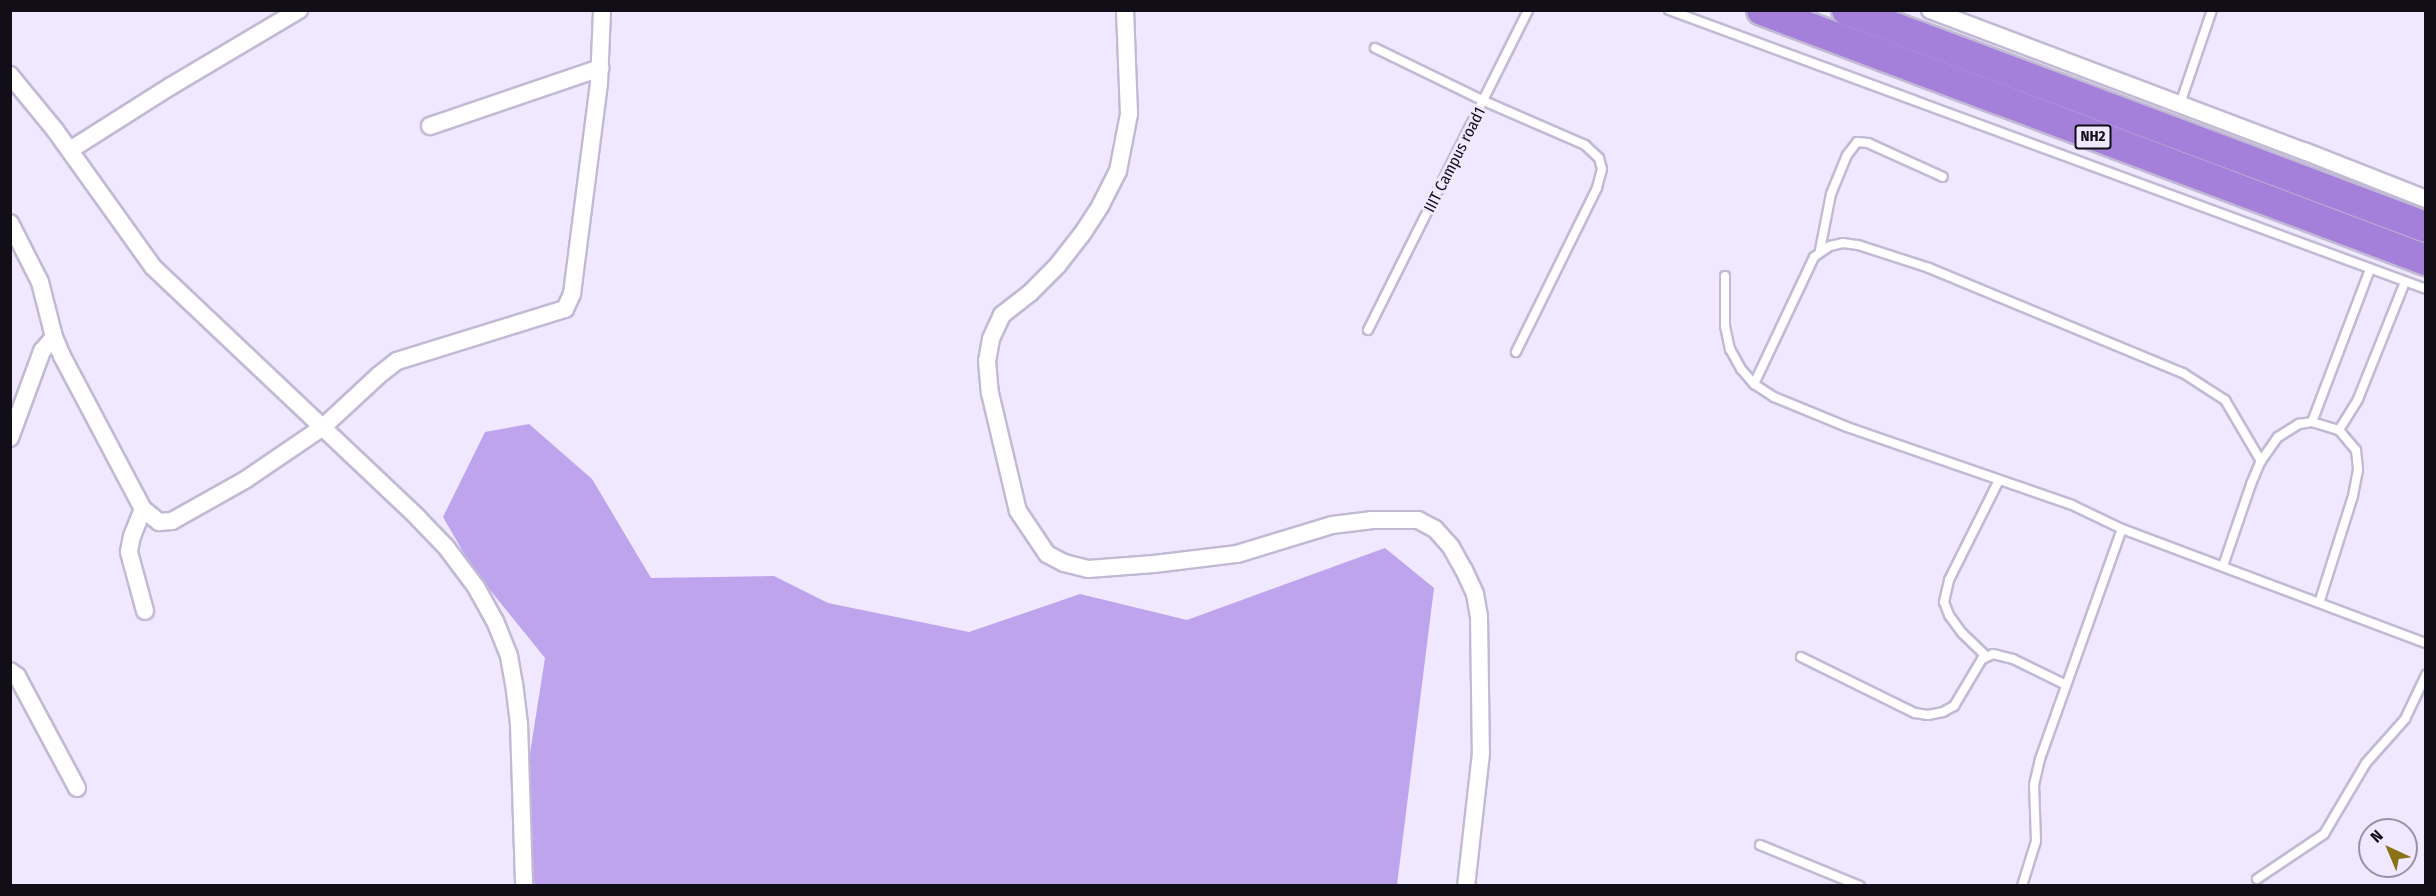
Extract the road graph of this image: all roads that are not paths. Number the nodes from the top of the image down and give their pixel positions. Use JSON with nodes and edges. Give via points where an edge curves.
{"nodes":[{"id":1,"x":298,"y":10,"type":"edge"},
{"id":2,"x":602,"y":10,"type":"edge"},
{"id":3,"x":1125,"y":10,"type":"edge"},
{"id":4,"x":1528,"y":10,"type":"edge"},
{"id":5,"x":1668,"y":10,"type":"edge"},
{"id":6,"x":1762,"y":10,"type":"edge"},
{"id":7,"x":1847,"y":10,"type":"edge"},
{"id":8,"x":1930,"y":10,"type":"edge"},
{"id":9,"x":2212,"y":10,"type":"edge"},
{"id":10,"x":1375,"y":48,"type":"dead end"},
{"id":11,"x":600,"y":68,"type":"junction"},
{"id":12,"x":10,"y":75,"type":"edge"},
{"id":13,"x":1484,"y":101,"type":"junction"},
{"id":14,"x":2180,"y":104,"type":"junction"},
{"id":15,"x":430,"y":126,"type":"dead end"},
{"id":16,"x":70,"y":150,"type":"junction"},
{"id":17,"x":1943,"y":177,"type":"dead end"},
{"id":18,"x":2426,"y":199,"type":"edge"},
{"id":19,"x":10,"y":223,"type":"edge"},
{"id":20,"x":2426,"y":227,"type":"edge"},
{"id":21,"x":1820,"y":250,"type":"junction"},
{"id":22,"x":18,"y":255,"type":"edge"},
{"id":23,"x":2426,"y":260,"type":"edge"},
{"id":24,"x":2370,"y":269,"type":"junction"},
{"id":25,"x":1725,"y":276,"type":"dead end"},
{"id":26,"x":2405,"y":282,"type":"junction"},
{"id":27,"x":2426,"y":289,"type":"edge"},
{"id":28,"x":1368,"y":330,"type":"dead end"},
{"id":29,"x":54,"y":337,"type":"junction"},
{"id":30,"x":1516,"y":352,"type":"dead end"},
{"id":31,"x":1754,"y":384,"type":"junction"},
{"id":32,"x":2312,"y":422,"type":"junction"},
{"id":33,"x":323,"y":427,"type":"junction"},
{"id":34,"x":2339,"y":430,"type":"junction"},
{"id":35,"x":10,"y":438,"type":"edge"},
{"id":36,"x":2261,"y":461,"type":"junction"},
{"id":37,"x":1999,"y":480,"type":"junction"},
{"id":38,"x":143,"y":509,"type":"junction"},
{"id":39,"x":2122,"y":529,"type":"junction"},
{"id":40,"x":2223,"y":566,"type":"junction"},
{"id":41,"x":2319,"y":603,"type":"junction"},
{"id":42,"x":145,"y":611,"type":"dead end"},
{"id":43,"x":2426,"y":643,"type":"edge"},
{"id":44,"x":1986,"y":656,"type":"junction"},
{"id":45,"x":1801,"y":657,"type":"dead end"},
{"id":46,"x":10,"y":671,"type":"edge"},
{"id":47,"x":2426,"y":675,"type":"edge"},
{"id":48,"x":2066,"y":685,"type":"junction"},
{"id":49,"x":77,"y":788,"type":"dead end"},
{"id":50,"x":1760,"y":845,"type":"dead end"},
{"id":51,"x":2257,"y":879,"type":"dead end"},
{"id":52,"x":524,"y":885,"type":"edge"},
{"id":53,"x":1466,"y":885,"type":"edge"},
{"id":54,"x":1860,"y":885,"type":"edge"},
{"id":55,"x":2022,"y":885,"type":"edge"}],
"edges":[{"from":1,"to":16,"type":"street"},
{"from":2,"to":11,"type":"street"},
{"from":3,"to":53,"type":"street","via":[[1129,114],[1118,171],[1082,234],[1058,265],[1002,315],[991,339],[987,362],[990,393],[1018,511],[1047,554],[1064,563],[1088,568],[1237,554],[1332,525],[1371,520],[1418,520],[1435,529],[1464,570],[1475,594],[1479,617],[1481,753]]},
{"from":4,"to":13,"type":"lane"},
{"from":5,"to":24,"type":"lane"},
{"from":6,"to":23,"type":"highway","number":"NH2"},
{"from":7,"to":20,"type":"highway","number":"NH2"},
{"from":8,"to":14,"type":"street"},
{"from":9,"to":14,"type":"lane"},
{"from":10,"to":13,"type":"lane"},
{"from":11,"to":15,"type":"street"},
{"from":11,"to":33,"type":"street","via":[[572,294],[565,309],[397,361]]},
{"from":12,"to":16,"type":"street"},
{"from":13,"to":28,"type":"lane","name":"IIIT Campus road1"},
{"from":13,"to":30,"type":"lane","name":"IIIT Campus road1","via":[[1585,145],[1599,158],[1602,169],[1597,188]]},
{"from":14,"to":18,"type":"street"},
{"from":16,"to":33,"type":"street","via":[[153,267]]},
{"from":17,"to":21,"type":"lane","via":[[1868,143],[1857,142],[1847,155],[1832,194]]},
{"from":19,"to":22,"type":"street"},
{"from":21,"to":31,"type":"lane","via":[[1804,275]]},
{"from":21,"to":36,"type":"lane","via":[[1843,243],[1858,245],[1929,268],[2184,373],[2225,400]]},
{"from":22,"to":29,"type":"street","via":[[40,282]]},
{"from":24,"to":26,"type":"lane"},
{"from":24,"to":32,"type":"lane"},
{"from":25,"to":31,"type":"lane","via":[[1725,327],[1730,349]]},
{"from":26,"to":27,"type":"lane"},
{"from":26,"to":34,"type":"lane","via":[[2358,399]]},
{"from":29,"to":35,"type":"street","via":[[42,351]]},
{"from":29,"to":38,"type":"street"},
{"from":31,"to":37,"type":"lane","via":[[1774,397],[1847,427]]},
{"from":32,"to":34,"type":"lane"},
{"from":32,"to":36,"type":"lane","via":[[2288,429]]},
{"from":33,"to":38,"type":"street","via":[[245,480],[172,521],[159,522]]},
{"from":33,"to":52,"type":"street","via":[[446,547],[495,621],[509,656],[519,724]]},
{"from":34,"to":41,"type":"lane","via":[[2356,450],[2358,470]]},
{"from":36,"to":40,"type":"lane"},
{"from":37,"to":39,"type":"lane","via":[[2072,505]]},
{"from":37,"to":44,"type":"lane","via":[[1949,580],[1944,602],[1962,633]]},
{"from":38,"to":42,"type":"street","via":[[129,552]]},
{"from":39,"to":40,"type":"lane"},
{"from":39,"to":48,"type":"lane"},
{"from":40,"to":41,"type":"lane"},
{"from":41,"to":43,"type":"lane"},
{"from":44,"to":45,"type":"lane","via":[[1954,706],[1928,715],[1915,713]]},
{"from":44,"to":48,"type":"lane","via":[[2000,654]]},
{"from":46,"to":49,"type":"street","via":[[22,685]]},
{"from":47,"to":51,"type":"lane","via":[[2405,719],[2366,763],[2324,834]]},
{"from":48,"to":55,"type":"lane","via":[[2037,771],[2036,841]]},
{"from":50,"to":54,"type":"lane"}]}
